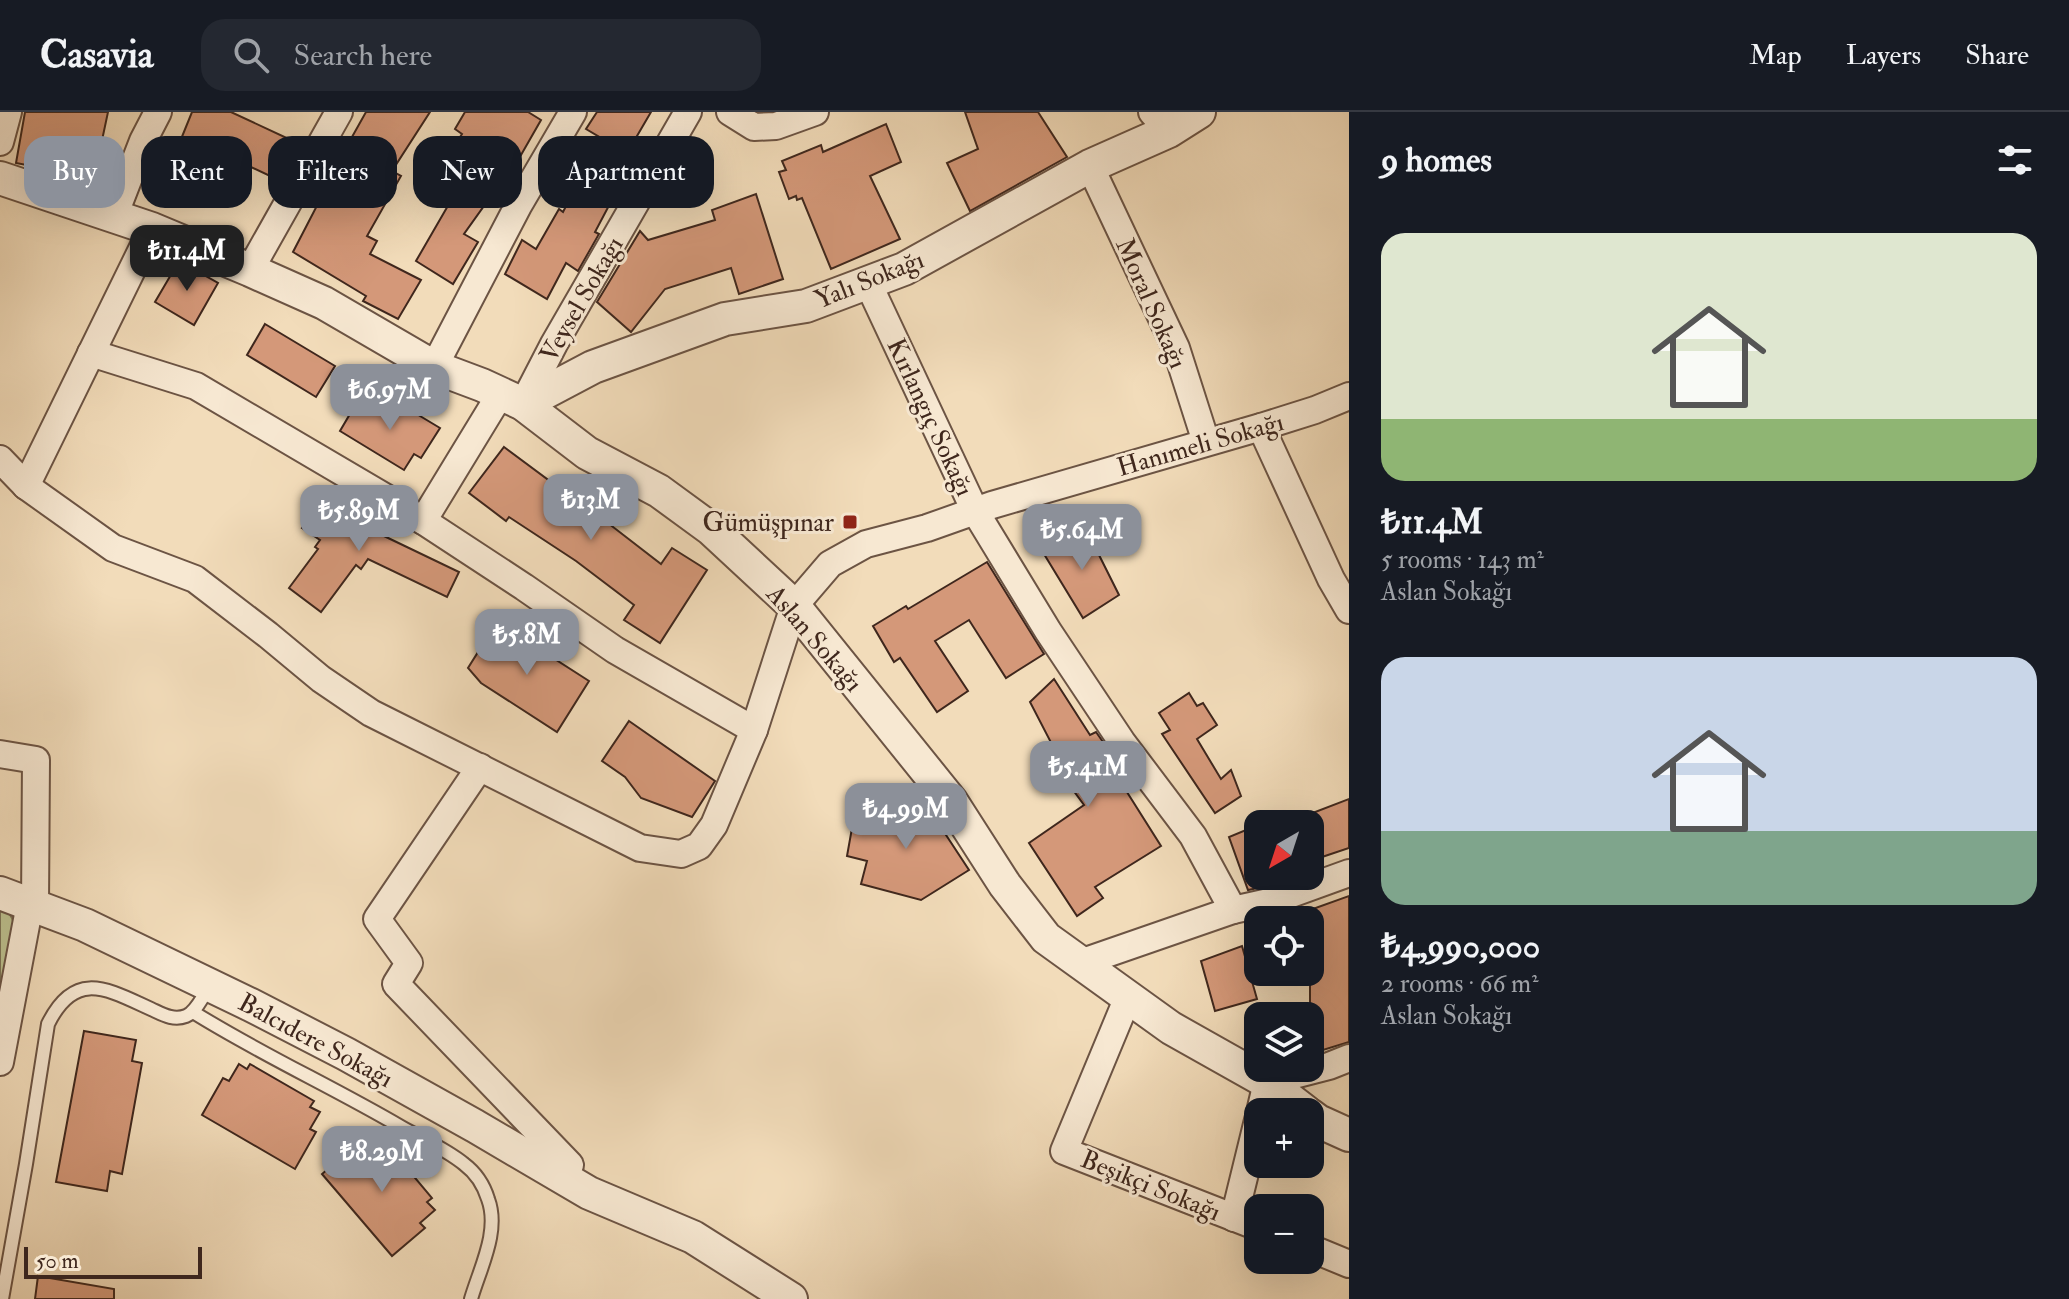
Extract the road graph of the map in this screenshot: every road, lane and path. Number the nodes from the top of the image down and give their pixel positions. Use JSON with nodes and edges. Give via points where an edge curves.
{"nodes":[{"id":1,"x":8,"y":112,"type":"edge"},
{"id":2,"x":158,"y":112,"type":"edge"},
{"id":3,"x":339,"y":112,"type":"edge"},
{"id":4,"x":573,"y":112,"type":"edge"},
{"id":5,"x":688,"y":112,"type":"edge"},
{"id":6,"x":730,"y":112,"type":"edge"},
{"id":7,"x":815,"y":112,"type":"edge"},
{"id":8,"x":1199,"y":112,"type":"edge"},
{"id":9,"x":1160,"y":122,"type":"edge"},
{"id":10,"x":0,"y":142,"type":"edge"},
{"id":11,"x":1090,"y":166,"type":"junction"},
{"id":12,"x":0,"y":178,"type":"edge"},
{"id":13,"x":114,"y":216,"type":"junction"},
{"id":14,"x":152,"y":229,"type":"junction"},
{"id":15,"x":250,"y":270,"type":"junction"},
{"id":16,"x":868,"y":283,"type":"junction"},
{"id":17,"x":91,"y":353,"type":"junction"},
{"id":18,"x":434,"y":367,"type":"junction"},
{"id":19,"x":1349,"y":396,"type":"edge"},
{"id":20,"x":512,"y":398,"type":"junction"},
{"id":21,"x":1261,"y":427,"type":"junction"},
{"id":22,"x":1206,"y":442,"type":"junction"},
{"id":23,"x":0,"y":459,"type":"edge"},
{"id":24,"x":26,"y":486,"type":"junction"},
{"id":25,"x":975,"y":511,"type":"junction"},
{"id":26,"x":423,"y":521,"type":"junction"},
{"id":27,"x":794,"y":606,"type":"junction"},
{"id":28,"x":1349,"y":610,"type":"edge"},
{"id":29,"x":754,"y":730,"type":"junction"},
{"id":30,"x":0,"y":754,"type":"edge"},
{"id":31,"x":480,"y":767,"type":"junction"},
{"id":32,"x":1349,"y":873,"type":"edge"},
{"id":33,"x":0,"y":893,"type":"edge"},
{"id":34,"x":33,"y":905,"type":"junction"},
{"id":35,"x":1233,"y":910,"type":"junction"},
{"id":36,"x":1080,"y":963,"type":"junction"},
{"id":37,"x":210,"y":985,"type":"junction"},
{"id":38,"x":1128,"y":997,"type":"junction"},
{"id":39,"x":193,"y":1012,"type":"junction"},
{"id":40,"x":1349,"y":1058,"type":"edge"},
{"id":41,"x":0,"y":1062,"type":"edge"},
{"id":42,"x":1264,"y":1097,"type":"edge"},
{"id":43,"x":1324,"y":1124,"type":"edge"},
{"id":44,"x":1349,"y":1135,"type":"edge"},
{"id":45,"x":563,"y":1178,"type":"junction"},
{"id":46,"x":1244,"y":1222,"type":"edge"},
{"id":47,"x":1324,"y":1254,"type":"edge"},
{"id":48,"x":1349,"y":1264,"type":"edge"},
{"id":49,"x":752,"y":1288,"type":"edge"},
{"id":50,"x":2,"y":1299,"type":"edge"},
{"id":51,"x":471,"y":1299,"type":"edge"},
{"id":52,"x":791,"y":1299,"type":"edge"}],
"edges":[{"from":1,"to":10,"type":"street"},
{"from":2,"to":13,"type":"street"},
{"from":3,"to":15,"type":"street"},
{"from":4,"to":18,"type":"street"},
{"from":5,"to":20,"type":"street","name":"Veysel Sokağı","via":[[554,344]]},
{"from":6,"to":7,"type":"street","via":[[754,127],[776,126]]},
{"from":8,"to":9,"type":"street","name":"Yalı Sokağı"},
{"from":9,"to":11,"type":"street","name":"Yalı Sokağı"},
{"from":11,"to":16,"type":"street","name":"Yalı Sokağı","via":[[904,269]]},
{"from":11,"to":22,"type":"street","name":"Moral Sokağı","via":[[1176,348]]},
{"from":12,"to":13,"type":"street","name":"Aslan Sokağı"},
{"from":13,"to":14,"type":"street","name":"Aslan Sokağı"},
{"from":14,"to":15,"type":"street","name":"Aslan Sokağı"},
{"from":14,"to":17,"type":"street"},
{"from":15,"to":18,"type":"street","name":"Aslan Sokağı","via":[[324,303]]},
{"from":16,"to":20,"type":"street","name":"Yalı Sokağı","via":[[806,306],[725,319]]},
{"from":16,"to":25,"type":"street","name":"Kırlangıç Sokağı"},
{"from":17,"to":24,"type":"street"},
{"from":17,"to":26,"type":"street","via":[[196,386]]},
{"from":18,"to":20,"type":"street","name":"Aslan Sokağı"},
{"from":19,"to":21,"type":"street","name":"Hanımeli Sokağı"},
{"from":20,"to":26,"type":"street","name":"Veysel Sokağı"},
{"from":20,"to":27,"type":"street","name":"Aslan Sokağı","via":[[587,453],[659,491],[711,529]]},
{"from":21,"to":22,"type":"street","name":"Hanımeli Sokağı"},
{"from":21,"to":28,"type":"street"},
{"from":22,"to":25,"type":"street","name":"Hanımeli Sokağı"},
{"from":23,"to":24,"type":"street"},
{"from":24,"to":31,"type":"street","via":[[113,548],[195,579],[371,713]]},
{"from":25,"to":27,"type":"street","name":"Hanımeli Sokağı","via":[[866,544],[830,564]]},
{"from":25,"to":35,"type":"street","name":"Kırlangıç Sokağı","via":[[1064,656],[1193,836]]},
{"from":26,"to":29,"type":"street","via":[[615,650]]},
{"from":27,"to":29,"type":"street"},
{"from":27,"to":36,"type":"street","name":"Aslan Sokağı","via":[[951,801],[1046,938]]},
{"from":29,"to":31,"type":"street","via":[[714,825],[699,846],[681,854],[640,848]]},
{"from":30,"to":34,"type":"street","via":[[36,760]]},
{"from":31,"to":45,"type":"street","via":[[377,919],[409,963],[396,984],[570,1165]]},
{"from":32,"to":35,"type":"street"},
{"from":33,"to":34,"type":"street","name":"Balcıdere Sokağı"},
{"from":34,"to":37,"type":"street","name":"Balcıdere Sokağı"},
{"from":34,"to":41,"type":"street"},
{"from":35,"to":36,"type":"street"},
{"from":36,"to":38,"type":"street","name":"Aslan Sokağı"},
{"from":37,"to":39,"type":"lane"},
{"from":37,"to":45,"type":"street","name":"Balcıdere Sokağı","via":[[359,1061]]},
{"from":38,"to":42,"type":"street","name":"Aslan Sokağı"},
{"from":38,"to":46,"type":"street","name":"Beşikçi Sokağı","via":[[1064,1151]]},
{"from":39,"to":50,"type":"lane","via":[[170,1018],[90,987],[68,995],[54,1012]]},
{"from":39,"to":51,"type":"lane","via":[[454,1157],[476,1175],[489,1201],[492,1231]]},
{"from":40,"to":42,"type":"street"},
{"from":43,"to":44,"type":"street","name":"Aslan Sokağı"},
{"from":45,"to":49,"type":"street","name":"Balcıdere Sokağı","via":[[693,1237]]},
{"from":47,"to":48,"type":"street"},
{"from":49,"to":52,"type":"street","name":"Balcıdere Sokağı"}]}
